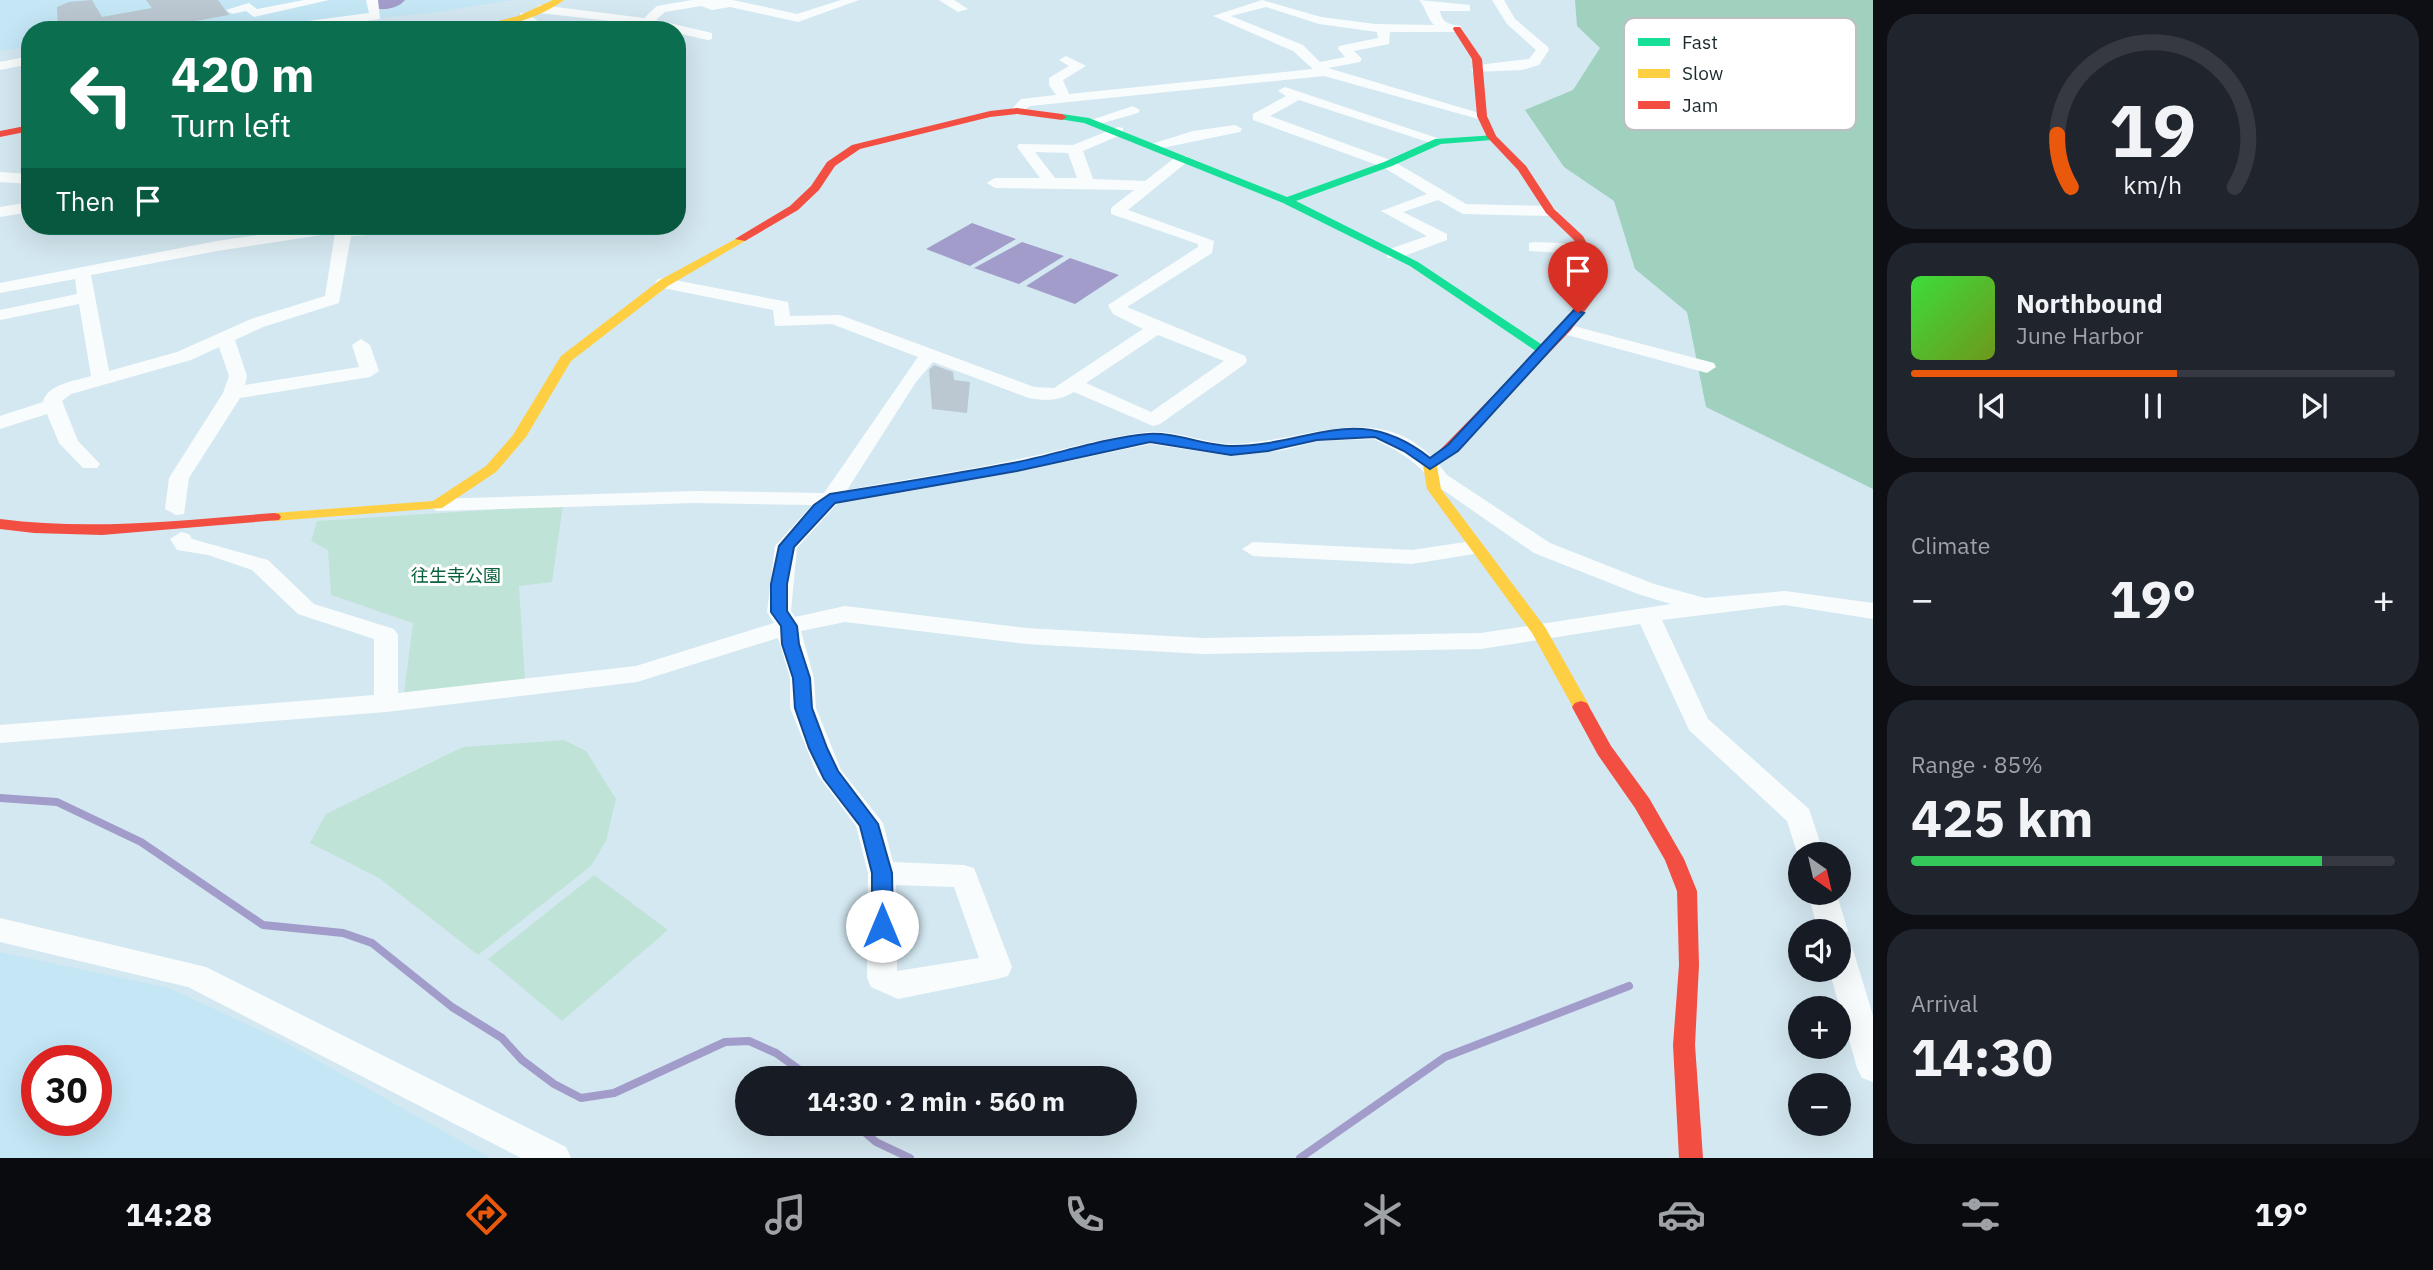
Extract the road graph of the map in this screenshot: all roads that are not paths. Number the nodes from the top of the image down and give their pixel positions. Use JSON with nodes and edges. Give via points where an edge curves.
{"nodes":[{"id":1,"x":323,"y":0,"type":"edge"},
{"id":2,"x":372,"y":0,"type":"edge"},
{"id":3,"x":560,"y":0,"type":"edge"},
{"id":4,"x":853,"y":0,"type":"edge"},
{"id":5,"x":945,"y":0,"type":"edge"},
{"id":6,"x":1286,"y":0,"type":"edge"},
{"id":7,"x":1498,"y":0,"type":"edge"},
{"id":8,"x":700,"y":1,"type":"edge"},
{"id":9,"x":1266,"y":3,"type":"junction"},
{"id":10,"x":1429,"y":4,"type":"edge"},
{"id":11,"x":1466,"y":8,"type":"dead end"},
{"id":12,"x":540,"y":9,"type":"junction"},
{"id":13,"x":961,"y":9,"type":"dead end"},
{"id":14,"x":232,"y":10,"type":"dead end"},
{"id":15,"x":376,"y":16,"type":"junction"},
{"id":16,"x":524,"y":16,"type":"junction"},
{"id":17,"x":337,"y":21,"type":"edge"},
{"id":18,"x":380,"y":21,"type":"edge"},
{"id":19,"x":504,"y":21,"type":"edge"},
{"id":20,"x":530,"y":21,"type":"edge"},
{"id":21,"x":613,"y":21,"type":"edge"},
{"id":22,"x":648,"y":21,"type":"edge"},
{"id":23,"x":1383,"y":28,"type":"junction"},
{"id":24,"x":1452,"y":29,"type":"junction"},
{"id":25,"x":686,"y":33,"type":"edge"},
{"id":26,"x":708,"y":36,"type":"dead end"},
{"id":27,"x":1066,"y":60,"type":"dead end"},
{"id":28,"x":21,"y":62,"type":"edge"},
{"id":29,"x":0,"y":65,"type":"edge"},
{"id":30,"x":1321,"y":69,"type":"junction"},
{"id":31,"x":1478,"y":69,"type":"junction"},
{"id":32,"x":1255,"y":81,"type":"junction"},
{"id":33,"x":1298,"y":95,"type":"junction"},
{"id":34,"x":1065,"y":98,"type":"junction"},
{"id":35,"x":1133,"y":110,"type":"dead end"},
{"id":36,"x":1017,"y":111,"type":"junction"},
{"id":37,"x":1482,"y":116,"type":"junction"},
{"id":38,"x":1092,"y":122,"type":"junction"},
{"id":39,"x":1235,"y":129,"type":"dead end"},
{"id":40,"x":21,"y":130,"type":"edge"},
{"id":41,"x":1118,"y":131,"type":"junction"},
{"id":42,"x":0,"y":134,"type":"edge"},
{"id":43,"x":1492,"y":137,"type":"junction"},
{"id":44,"x":1439,"y":141,"type":"junction"},
{"id":45,"x":1152,"y":146,"type":"junction"},
{"id":46,"x":1075,"y":149,"type":"junction"},
{"id":47,"x":1182,"y":159,"type":"junction"},
{"id":48,"x":1388,"y":164,"type":"junction"},
{"id":49,"x":0,"y":177,"type":"edge"},
{"id":50,"x":21,"y":178,"type":"edge"},
{"id":51,"x":995,"y":183,"type":"dead end"},
{"id":52,"x":1087,"y":183,"type":"junction"},
{"id":53,"x":1051,"y":185,"type":"junction"},
{"id":54,"x":1148,"y":186,"type":"junction"},
{"id":55,"x":1439,"y":195,"type":"junction"},
{"id":56,"x":1287,"y":201,"type":"junction"},
{"id":57,"x":21,"y":208,"type":"edge"},
{"id":58,"x":1550,"y":211,"type":"junction"},
{"id":59,"x":0,"y":212,"type":"edge"},
{"id":60,"x":218,"y":235,"type":"edge"},
{"id":61,"x":297,"y":235,"type":"edge"},
{"id":62,"x":343,"y":235,"type":"edge"},
{"id":63,"x":1534,"y":246,"type":"dead end"},
{"id":64,"x":217,"y":247,"type":"junction"},
{"id":65,"x":1584,"y":248,"type":"junction"},
{"id":66,"x":1393,"y":254,"type":"junction"},
{"id":67,"x":82,"y":272,"type":"junction"},
{"id":68,"x":664,"y":283,"type":"junction"},
{"id":69,"x":0,"y":288,"type":"edge"},
{"id":70,"x":85,"y":298,"type":"junction"},
{"id":71,"x":0,"y":315,"type":"edge"},
{"id":72,"x":1156,"y":328,"type":"junction"},
{"id":73,"x":1566,"y":329,"type":"junction"},
{"id":74,"x":225,"y":337,"type":"junction"},
{"id":75,"x":361,"y":345,"type":"dead end"},
{"id":76,"x":1544,"y":350,"type":"junction"},
{"id":77,"x":931,"y":353,"type":"junction"},
{"id":78,"x":1707,"y":367,"type":"dead end"},
{"id":79,"x":102,"y":379,"type":"junction"},
{"id":80,"x":1072,"y":384,"type":"junction"},
{"id":81,"x":233,"y":393,"type":"junction"},
{"id":82,"x":53,"y":405,"type":"junction"},
{"id":83,"x":0,"y":422,"type":"edge"},
{"id":84,"x":90,"y":464,"type":"dead end"},
{"id":85,"x":1430,"y":465,"type":"junction"},
{"id":86,"x":830,"y":499,"type":"junction"},
{"id":87,"x":437,"y":505,"type":"junction"},
{"id":88,"x":176,"y":509,"type":"dead end"},
{"id":89,"x":0,"y":524,"type":"edge"},
{"id":90,"x":181,"y":540,"type":"dead end"},
{"id":91,"x":1472,"y":548,"type":"junction"},
{"id":92,"x":1254,"y":549,"type":"dead end"},
{"id":93,"x":1704,"y":606,"type":"junction"},
{"id":94,"x":1873,"y":611,"type":"edge"},
{"id":95,"x":1648,"y":615,"type":"junction"},
{"id":96,"x":789,"y":626,"type":"junction"},
{"id":97,"x":1539,"y":631,"type":"junction"},
{"id":98,"x":386,"y":704,"type":"junction"},
{"id":99,"x":0,"y":734,"type":"edge"},
{"id":100,"x":1807,"y":842,"type":"edge"},
{"id":101,"x":882,"y":873,"type":"junction"},
{"id":102,"x":0,"y":930,"type":"edge"},
{"id":103,"x":1848,"y":982,"type":"edge"},
{"id":104,"x":1873,"y":1068,"type":"edge"},
{"id":105,"x":554,"y":1158,"type":"edge"},
{"id":106,"x":1691,"y":1158,"type":"edge"}],
"edges":[{"from":1,"to":14,"type":"street","via":[[254,13],[249,7]]},
{"from":2,"to":15,"type":"street"},
{"from":3,"to":12,"type":"street"},
{"from":4,"to":8,"type":"street","via":[[798,18]]},
{"from":5,"to":13,"type":"street"},
{"from":6,"to":9,"type":"street"},
{"from":7,"to":31,"type":"street","via":[[1507,21],[1543,50],[1534,62],[1517,67]]},
{"from":8,"to":22,"type":"street","via":[[661,9]]},
{"from":9,"to":23,"type":"street","via":[[1319,20]]},
{"from":9,"to":30,"type":"street","via":[[1219,16],[1281,39]]},
{"from":10,"to":11,"type":"street"},
{"from":10,"to":24,"type":"street","via":[[1434,19]]},
{"from":12,"to":16,"type":"street"},
{"from":12,"to":21,"type":"street"},
{"from":15,"to":17,"type":"street"},
{"from":15,"to":18,"type":"street"},
{"from":16,"to":19,"type":"street"},
{"from":16,"to":20,"type":"street"},
{"from":23,"to":24,"type":"street"},
{"from":23,"to":30,"type":"street","via":[[1385,41],[1344,49],[1355,59]]},
{"from":24,"to":31,"type":"street","via":[[1477,59]]},
{"from":25,"to":26,"type":"street"},
{"from":27,"to":34,"type":"street","via":[[1079,66],[1056,78]]},
{"from":28,"to":29,"type":"street"},
{"from":30,"to":32,"type":"street"},
{"from":30,"to":37,"type":"street"},
{"from":31,"to":37,"type":"street"},
{"from":32,"to":33,"type":"street"},
{"from":32,"to":34,"type":"street"},
{"from":33,"to":44,"type":"street"},
{"from":33,"to":48,"type":"street","via":[[1258,117]]},
{"from":34,"to":36,"type":"street","via":[[1026,102]]},
{"from":35,"to":38,"type":"street"},
{"from":36,"to":38,"type":"street"},
{"from":36,"to":68,"type":"street","via":[[970,117],[856,147],[831,164],[794,208]]},
{"from":37,"to":43,"type":"street"},
{"from":38,"to":41,"type":"street"},
{"from":39,"to":45,"type":"street"},
{"from":40,"to":42,"type":"street"},
{"from":41,"to":45,"type":"street"},
{"from":41,"to":46,"type":"street"},
{"from":43,"to":44,"type":"street"},
{"from":43,"to":58,"type":"street","via":[[1522,168]]},
{"from":44,"to":48,"type":"street"},
{"from":45,"to":47,"type":"street"},
{"from":46,"to":52,"type":"street"},
{"from":46,"to":53,"type":"street","via":[[1024,147]]},
{"from":47,"to":54,"type":"street"},
{"from":47,"to":56,"type":"street"},
{"from":48,"to":55,"type":"street"},
{"from":48,"to":56,"type":"street"},
{"from":49,"to":50,"type":"street"},
{"from":51,"to":53,"type":"street"},
{"from":52,"to":53,"type":"street"},
{"from":52,"to":54,"type":"street"},
{"from":54,"to":72,"type":"street","via":[[1117,211],[1206,241],[1206,249],[1117,305]]},
{"from":55,"to":58,"type":"street","via":[[1473,211]]},
{"from":55,"to":66,"type":"street","via":[[1390,211],[1441,237]]},
{"from":56,"to":66,"type":"street"},
{"from":57,"to":59,"type":"street"},
{"from":58,"to":65,"type":"street"},
{"from":60,"to":64,"type":"street"},
{"from":61,"to":64,"type":"street"},
{"from":62,"to":74,"type":"street","via":[[333,299]]},
{"from":63,"to":65,"type":"street"},
{"from":64,"to":67,"type":"street"},
{"from":65,"to":73,"type":"street","via":[[1596,272],[1592,293]]},
{"from":66,"to":76,"type":"street"},
{"from":67,"to":69,"type":"street"},
{"from":67,"to":70,"type":"street"},
{"from":68,"to":77,"type":"street","via":[[782,306],[781,322],[834,318]]},
{"from":68,"to":87,"type":"street","via":[[566,359],[519,437],[491,469]]},
{"from":70,"to":71,"type":"street"},
{"from":70,"to":79,"type":"street"},
{"from":72,"to":80,"type":"street"},
{"from":72,"to":80,"type":"street","via":[[1238,360],[1153,420]]},
{"from":73,"to":76,"type":"street"},
{"from":73,"to":78,"type":"street"},
{"from":74,"to":79,"type":"street","via":[[184,356]]},
{"from":74,"to":81,"type":"street","via":[[238,376]]},
{"from":75,"to":81,"type":"street","via":[[370,371]]},
{"from":76,"to":85,"type":"street","via":[[1453,448]]},
{"from":77,"to":80,"type":"street","via":[[1029,392],[1059,393]]},
{"from":77,"to":86,"type":"street"},
{"from":79,"to":82,"type":"street","via":[[64,390],[52,399]]},
{"from":81,"to":88,"type":"street","via":[[178,478]]},
{"from":82,"to":83,"type":"street"},
{"from":82,"to":84,"type":"street","via":[[69,443]]},
{"from":85,"to":86,"type":"street","via":[[1409,448],[1377,433],[1317,435],[1231,450],[1150,438]]},
{"from":85,"to":91,"type":"street","via":[[1434,489]]},
{"from":85,"to":93,"type":"street","via":[[1440,479],[1542,548],[1646,589]]},
{"from":86,"to":87,"type":"street","via":[[695,497]]},
{"from":86,"to":96,"type":"street","via":[[786,546],[779,612]]},
{"from":87,"to":89,"type":"street","via":[[108,529],[35,530]]},
{"from":90,"to":98,"type":"street","via":[[185,545],[260,565],[306,609],[386,635]]},
{"from":91,"to":92,"type":"street","via":[[1412,557]]},
{"from":91,"to":97,"type":"street"},
{"from":93,"to":94,"type":"street","via":[[1785,598]]},
{"from":93,"to":95,"type":"street"},
{"from":95,"to":97,"type":"street"},
{"from":95,"to":100,"type":"street","via":[[1699,724],[1799,816]]},
{"from":96,"to":97,"type":"street","via":[[845,614],[1026,636],[1203,646],[1481,641]]},
{"from":96,"to":98,"type":"street","via":[[637,674]]},
{"from":96,"to":101,"type":"street","via":[[802,678],[803,708],[818,748],[830,774],[869,824]]},
{"from":97,"to":106,"type":"street","via":[[1604,750],[1642,803],[1688,891],[1684,1045]]},
{"from":98,"to":99,"type":"street"},
{"from":101,"to":101,"type":"street","via":[[964,876],[997,967],[898,986],[882,978]]},
{"from":102,"to":105,"type":"street","via":[[195,976]]},
{"from":103,"to":104,"type":"street"}]}
